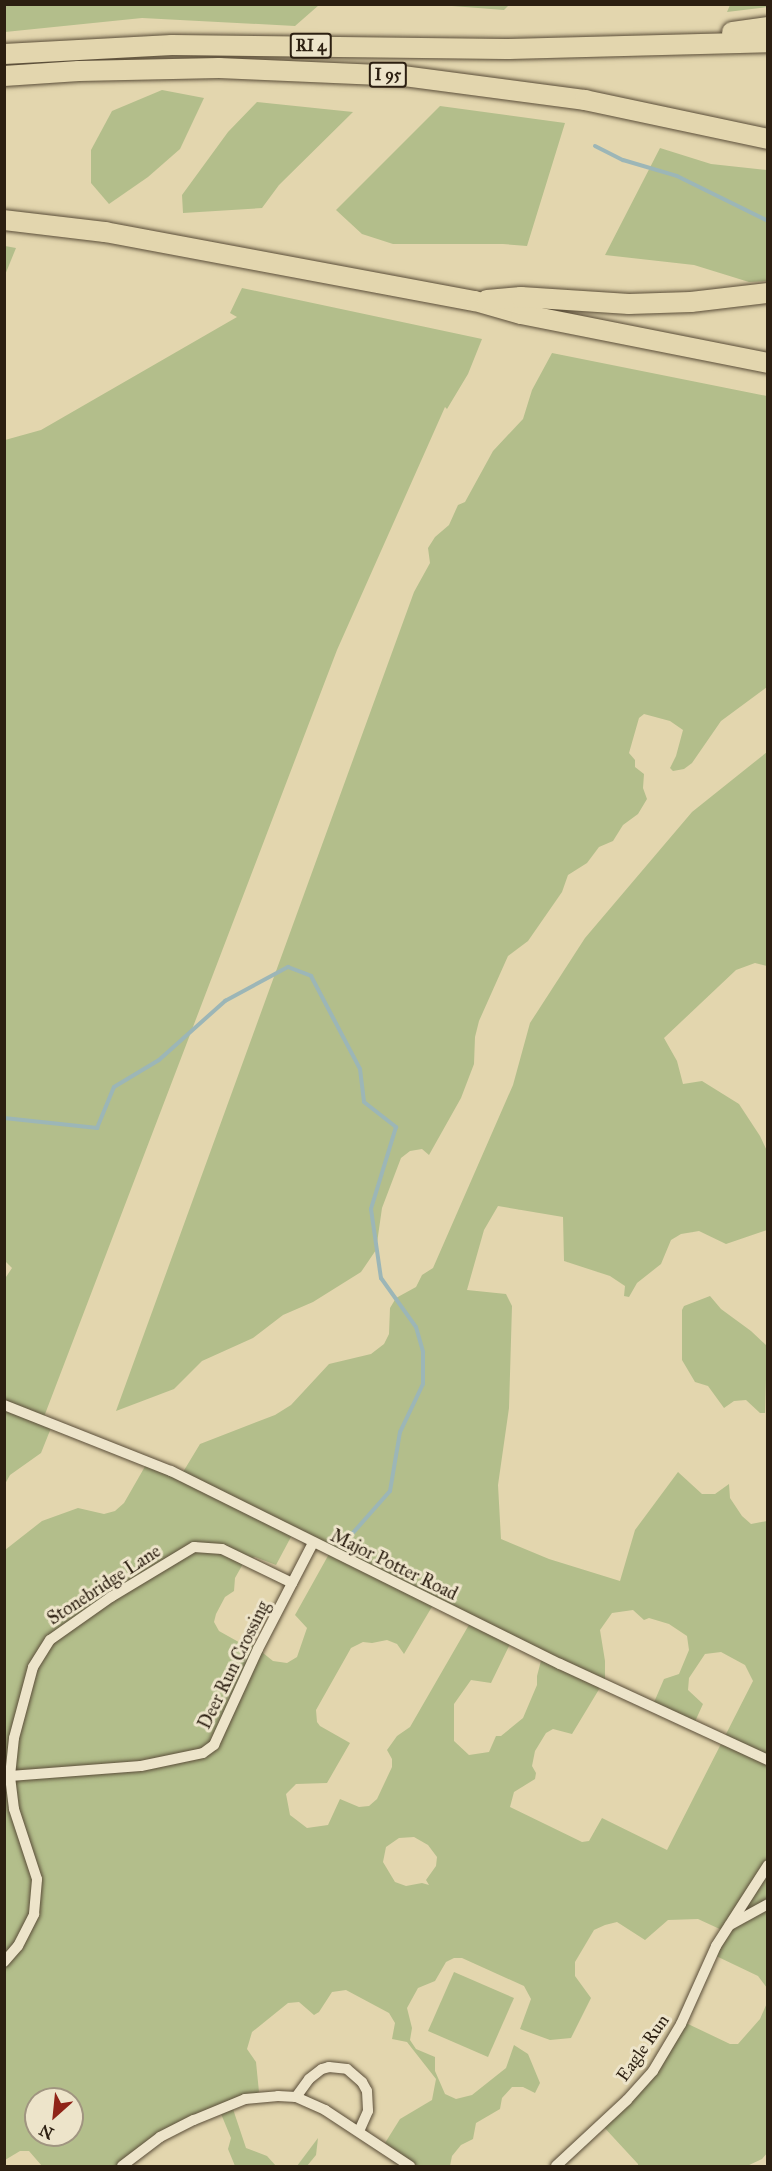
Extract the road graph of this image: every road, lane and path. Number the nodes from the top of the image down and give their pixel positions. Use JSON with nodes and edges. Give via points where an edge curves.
{"nodes":[{"id":1,"x":768,"y":27,"type":"edge"},
{"id":2,"x":768,"y":42,"type":"edge"},
{"id":3,"x":618,"y":46,"type":"junction"},
{"id":4,"x":4,"y":54,"type":"edge"},
{"id":5,"x":4,"y":76,"type":"edge"},
{"id":6,"x":768,"y":139,"type":"edge"},
{"id":7,"x":4,"y":220,"type":"edge"},
{"id":8,"x":768,"y":293,"type":"edge"},
{"id":9,"x":475,"y":301,"type":"junction"},
{"id":10,"x":768,"y":363,"type":"edge"},
{"id":11,"x":4,"y":1405,"type":"edge"},
{"id":12,"x":313,"y":1543,"type":"junction"},
{"id":13,"x":292,"y":1583,"type":"junction"},
{"id":14,"x":768,"y":1760,"type":"edge"},
{"id":15,"x":10,"y":1776,"type":"junction"},
{"id":16,"x":768,"y":1864,"type":"edge"},
{"id":17,"x":768,"y":1904,"type":"edge"},
{"id":18,"x":727,"y":1927,"type":"junction"},
{"id":19,"x":4,"y":1962,"type":"edge"},
{"id":20,"x":296,"y":2097,"type":"junction"},
{"id":21,"x":359,"y":2131,"type":"junction"},
{"id":22,"x":122,"y":2166,"type":"edge"},
{"id":23,"x":410,"y":2166,"type":"edge"},
{"id":24,"x":556,"y":2166,"type":"edge"}],
"edges":[{"from":1,"to":3,"type":"highway"},
{"from":2,"to":3,"type":"highway","number":"RI 4"},
{"from":3,"to":4,"type":"highway","number":"RI 4","via":[[469,49],[172,45]]},
{"from":5,"to":6,"type":"highway","number":"I 95","via":[[219,68],[403,76],[585,100]]},
{"from":7,"to":9,"type":"highway","via":[[74,227]]},
{"from":8,"to":9,"type":"highway","via":[[629,304],[521,297]]},
{"from":9,"to":10,"type":"highway","via":[[521,314]]},
{"from":11,"to":12,"type":"street","name":"Major Potter Road","via":[[171,1471]]},
{"from":12,"to":13,"type":"street","name":"Deer Run Crossing"},
{"from":12,"to":14,"type":"street","name":"Major Potter Road"},
{"from":13,"to":15,"type":"street","name":"Deer Run Crossing","via":[[214,1745],[203,1753],[141,1766]]},
{"from":13,"to":15,"type":"street","name":"Stonebridge Lane","via":[[222,1549],[194,1547],[111,1597],[50,1640],[33,1666],[14,1738]]},
{"from":15,"to":19,"type":"street","name":"Stonebridge Lane","via":[[14,1809],[37,1879],[34,1914],[18,1946]]},
{"from":16,"to":18,"type":"street","name":"Eagle Run"},
{"from":17,"to":18,"type":"street"},
{"from":18,"to":24,"type":"street","name":"Eagle Run","via":[[681,2024],[653,2071]]},
{"from":20,"to":21,"type":"street"},
{"from":20,"to":21,"type":"street","via":[[322,2069],[346,2069],[367,2091],[368,2111]]},
{"from":20,"to":22,"type":"street","via":[[262,2096],[230,2104],[160,2137]]},
{"from":21,"to":23,"type":"street"}]}
